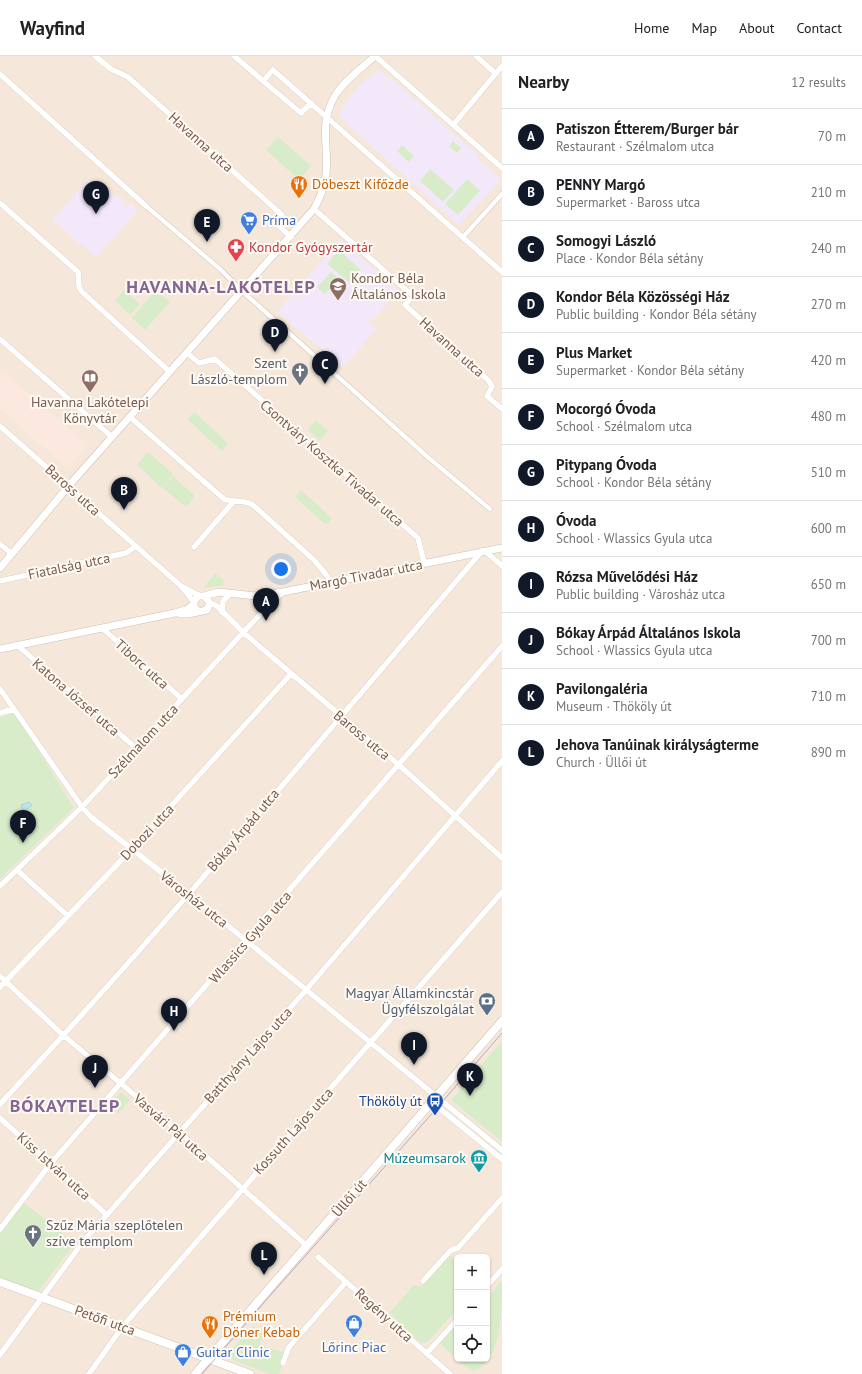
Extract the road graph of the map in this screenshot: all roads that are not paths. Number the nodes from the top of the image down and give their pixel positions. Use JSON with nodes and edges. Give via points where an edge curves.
{"nodes":[{"id":1,"x":95,"y":56,"type":"edge"},
{"id":2,"x":234,"y":56,"type":"edge"},
{"id":3,"x":375,"y":56,"type":"edge"},
{"id":4,"x":476,"y":56,"type":"edge"},
{"id":5,"x":502,"y":66,"type":"edge"},
{"id":6,"x":0,"y":74,"type":"edge"},
{"id":7,"x":496,"y":74,"type":"junction"},
{"id":8,"x":263,"y":81,"type":"junction"},
{"id":9,"x":310,"y":103,"type":"junction"},
{"id":10,"x":326,"y":117,"type":"junction"},
{"id":11,"x":453,"y":125,"type":"junction"},
{"id":12,"x":502,"y":168,"type":"edge"},
{"id":13,"x":502,"y":194,"type":"edge"},
{"id":14,"x":0,"y":204,"type":"edge"},
{"id":15,"x":146,"y":206,"type":"joint"},
{"id":16,"x":314,"y":209,"type":"junction"},
{"id":17,"x":291,"y":237,"type":"junction"},
{"id":18,"x":464,"y":239,"type":"junction"},
{"id":19,"x":502,"y":272,"type":"edge"},
{"id":20,"x":242,"y":291,"type":"junction"},
{"id":21,"x":0,"y":339,"type":"edge"},
{"id":22,"x":187,"y":353,"type":"junction"},
{"id":23,"x":170,"y":372,"type":"junction"},
{"id":24,"x":502,"y":409,"type":"edge"},
{"id":25,"x":130,"y":418,"type":"junction"},
{"id":26,"x":0,"y":426,"type":"edge"},
{"id":27,"x":112,"y":437,"type":"junction"},
{"id":28,"x":69,"y":487,"type":"junction"},
{"id":29,"x":234,"y":501,"type":"junction"},
{"id":30,"x":490,"y":509,"type":"dead end"},
{"id":31,"x":0,"y":544,"type":"edge"},
{"id":32,"x":136,"y":546,"type":"junction"},
{"id":33,"x":194,"y":547,"type":"dead end"},
{"id":34,"x":502,"y":548,"type":"edge"},
{"id":35,"x":483,"y":551,"type":"junction"},
{"id":36,"x":12,"y":554,"type":"junction"},
{"id":37,"x":424,"y":563,"type":"junction"},
{"id":38,"x":502,"y":566,"type":"edge"},
{"id":39,"x":0,"y":568,"type":"edge"},
{"id":40,"x":0,"y":581,"type":"edge"},
{"id":41,"x":332,"y":582,"type":"junction"},
{"id":42,"x":181,"y":586,"type":"junction"},
{"id":43,"x":283,"y":592,"type":"junction"},
{"id":44,"x":230,"y":594,"type":"junction"},
{"id":45,"x":206,"y":601,"type":"junction"},
{"id":46,"x":194,"y":603,"type":"junction"},
{"id":47,"x":198,"y":611,"type":"junction"},
{"id":48,"x":175,"y":613,"type":"junction"},
{"id":49,"x":222,"y":613,"type":"junction"},
{"id":50,"x":102,"y":628,"type":"junction"},
{"id":51,"x":244,"y":633,"type":"junction"},
{"id":52,"x":17,"y":645,"type":"junction"},
{"id":53,"x":502,"y":646,"type":"edge"},
{"id":54,"x":0,"y":649,"type":"edge"},
{"id":55,"x":291,"y":674,"type":"junction"},
{"id":56,"x":0,"y":689,"type":"edge"},
{"id":57,"x":182,"y":700,"type":"junction"},
{"id":58,"x":13,"y":708,"type":"junction"},
{"id":59,"x":0,"y":713,"type":"edge"},
{"id":60,"x":340,"y":717,"type":"junction"},
{"id":61,"x":136,"y":748,"type":"junction"},
{"id":62,"x":502,"y":760,"type":"edge"},
{"id":63,"x":399,"y":765,"type":"junction"},
{"id":64,"x":82,"y":807,"type":"junction"},
{"id":65,"x":454,"y":815,"type":"junction"},
{"id":66,"x":131,"y":850,"type":"junction"},
{"id":67,"x":502,"y":858,"type":"edge"},
{"id":68,"x":18,"y":870,"type":"junction"},
{"id":69,"x":0,"y":886,"type":"edge"},
{"id":70,"x":502,"y":892,"type":"edge"},
{"id":71,"x":189,"y":894,"type":"junction"},
{"id":72,"x":68,"y":916,"type":"junction"},
{"id":73,"x":246,"y":941,"type":"junction"},
{"id":74,"x":0,"y":976,"type":"edge"},
{"id":75,"x":6,"y":981,"type":"junction"},
{"id":76,"x":0,"y":987,"type":"edge"},
{"id":77,"x":306,"y":990,"type":"junction"},
{"id":78,"x":502,"y":1021,"type":"edge"},
{"id":79,"x":64,"y":1036,"type":"junction"},
{"id":80,"x":372,"y":1043,"type":"junction"},
{"id":81,"x":121,"y":1082,"type":"junction"},
{"id":82,"x":436,"y":1097,"type":"junction"},
{"id":83,"x":0,"y":1104,"type":"edge"},
{"id":84,"x":0,"y":1118,"type":"edge"},
{"id":85,"x":469,"y":1124,"type":"junction"},
{"id":86,"x":465,"y":1129,"type":"junction"},
{"id":87,"x":179,"y":1132,"type":"junction"},
{"id":88,"x":502,"y":1150,"type":"edge"},
{"id":89,"x":502,"y":1159,"type":"edge"},
{"id":90,"x":51,"y":1163,"type":"junction"},
{"id":91,"x":242,"y":1189,"type":"junction"},
{"id":92,"x":502,"y":1198,"type":"edge"},
{"id":93,"x":107,"y":1215,"type":"junction"},
{"id":94,"x":0,"y":1229,"type":"edge"},
{"id":95,"x":307,"y":1246,"type":"junction"},
{"id":96,"x":318,"y":1256,"type":"dead end"},
{"id":97,"x":502,"y":1269,"type":"edge"},
{"id":98,"x":423,"y":1281,"type":"dead end"},
{"id":99,"x":0,"y":1282,"type":"edge"},
{"id":100,"x":346,"y":1282,"type":"junction"},
{"id":101,"x":490,"y":1283,"type":"edge"},
{"id":102,"x":41,"y":1298,"type":"junction"},
{"id":103,"x":454,"y":1323,"type":"edge"},
{"id":104,"x":123,"y":1326,"type":"junction"},
{"id":105,"x":427,"y":1353,"type":"junction"},
{"id":106,"x":0,"y":1355,"type":"edge"},
{"id":107,"x":209,"y":1358,"type":"junction"},
{"id":108,"x":283,"y":1363,"type":"dead end"},
{"id":109,"x":89,"y":1374,"type":"edge"},
{"id":110,"x":195,"y":1374,"type":"edge"},
{"id":111,"x":250,"y":1374,"type":"edge"},
{"id":112,"x":450,"y":1374,"type":"edge"}],
"edges":[{"from":1,"to":17,"type":"street","name":"Havanna utca","via":[[111,69],[128,77],[282,215],[279,226]]},
{"from":2,"to":8,"type":"street"},
{"from":3,"to":10,"type":"street","via":[[339,90]]},
{"from":3,"to":11,"type":"street"},
{"from":4,"to":7,"type":"street"},
{"from":5,"to":7,"type":"street"},
{"from":6,"to":15,"type":"street"},
{"from":7,"to":11,"type":"street"},
{"from":8,"to":9,"type":"street","via":[[301,113]]},
{"from":8,"to":9,"type":"street","via":[[273,70]]},
{"from":9,"to":10,"type":"street"},
{"from":10,"to":16,"type":"street","via":[[326,177]]},
{"from":10,"to":18,"type":"street"},
{"from":11,"to":12,"type":"street"},
{"from":13,"to":18,"type":"street"},
{"from":14,"to":23,"type":"street","via":[[78,272],[78,286],[81,291]]},
{"from":15,"to":20,"type":"street"},
{"from":16,"to":17,"type":"street"},
{"from":16,"to":24,"type":"street","name":"Havanna utca","via":[[413,296],[404,305],[489,381],[492,387],[487,396]]},
{"from":17,"to":20,"type":"street"},
{"from":18,"to":19,"type":"street"},
{"from":20,"to":22,"type":"street"},
{"from":20,"to":30,"type":"street","via":[[430,459]]},
{"from":21,"to":27,"type":"street"},
{"from":22,"to":23,"type":"street"},
{"from":22,"to":37,"type":"street","name":"Csontváry Kosztka Tivadar utca","via":[[199,362],[216,359],[418,538]]},
{"from":23,"to":25,"type":"street"},
{"from":25,"to":27,"type":"street"},
{"from":25,"to":29,"type":"street","via":[[224,499]]},
{"from":26,"to":28,"type":"street","name":"Baross utca"},
{"from":27,"to":28,"type":"street"},
{"from":28,"to":32,"type":"street","name":"Baross utca"},
{"from":28,"to":36,"type":"street"},
{"from":29,"to":33,"type":"street"},
{"from":29,"to":41,"type":"street","via":[[245,500],[253,505],[315,561]]},
{"from":31,"to":36,"type":"street"},
{"from":32,"to":40,"type":"street","name":"Fiatalság utca","via":[[126,553]]},
{"from":32,"to":42,"type":"street","name":"Baross utca"},
{"from":34,"to":35,"type":"street","name":"Margó Tivadar utca"},
{"from":35,"to":37,"type":"street","name":"Margó Tivadar utca"},
{"from":35,"to":38,"type":"street"},
{"from":35,"to":60,"type":"street","name":"Bókay Árpád utca"},
{"from":36,"to":39,"type":"street"},
{"from":37,"to":41,"type":"street","name":"Margó Tivadar utca"},
{"from":41,"to":43,"type":"street","name":"Margó Tivadar utca"},
{"from":42,"to":45,"type":"street","name":"Baross utca"},
{"from":42,"to":46,"type":"street","name":"Baross utca"},
{"from":43,"to":44,"type":"street","name":"Margó Tivadar utca","via":[[256,596]]},
{"from":43,"to":51,"type":"street","name":"Szélmalom utca"},
{"from":44,"to":45,"type":"street","name":"Margó Tivadar utca"},
{"from":44,"to":49,"type":"street","via":[[223,601]]},
{"from":45,"to":46,"type":"street"},
{"from":45,"to":47,"type":"street"},
{"from":45,"to":49,"type":"street","name":"Baross utca","via":[[217,606]]},
{"from":46,"to":47,"type":"street"},
{"from":46,"to":48,"type":"street","via":[[186,610]]},
{"from":47,"to":48,"type":"street","via":[[188,614]]},
{"from":48,"to":50,"type":"street"},
{"from":49,"to":51,"type":"street","name":"Baross utca"},
{"from":50,"to":52,"type":"street"},
{"from":50,"to":57,"type":"street","name":"Tiborc utca"},
{"from":51,"to":55,"type":"street","name":"Baross utca"},
{"from":51,"to":57,"type":"street","name":"Szélmalom utca"},
{"from":52,"to":54,"type":"street"},
{"from":52,"to":61,"type":"street","name":"Katona József utca"},
{"from":53,"to":63,"type":"street","name":"Wlassics Gyula utca"},
{"from":55,"to":60,"type":"street","name":"Baross utca"},
{"from":55,"to":66,"type":"street","name":"Dobozi utca"},
{"from":56,"to":58,"type":"street","name":"Városház utca"},
{"from":57,"to":61,"type":"street","name":"Szélmalom utca"},
{"from":58,"to":59,"type":"street"},
{"from":58,"to":64,"type":"street","name":"Városház utca"},
{"from":60,"to":63,"type":"street","name":"Baross utca"},
{"from":60,"to":71,"type":"street","name":"Bókay Árpád utca"},
{"from":61,"to":64,"type":"street","name":"Szélmalom utca"},
{"from":62,"to":65,"type":"street","name":"Batthyány Lajos utca"},
{"from":63,"to":65,"type":"street","name":"Baross utca"},
{"from":63,"to":73,"type":"street","name":"Wlassics Gyula utca"},
{"from":64,"to":66,"type":"street","name":"Városház utca","via":[[90,817]]},
{"from":64,"to":68,"type":"street","name":"Szélmalom utca"},
{"from":65,"to":67,"type":"street","name":"Baross utca"},
{"from":65,"to":77,"type":"street","name":"Batthyány Lajos utca"},
{"from":66,"to":71,"type":"street","name":"Városház utca"},
{"from":66,"to":72,"type":"street","name":"Dobozi utca"},
{"from":68,"to":69,"type":"street","name":"Szélmalom utca"},
{"from":68,"to":72,"type":"street"},
{"from":70,"to":80,"type":"street","name":"Kossuth Lajos utca"},
{"from":71,"to":73,"type":"street","name":"Városház utca"},
{"from":71,"to":79,"type":"street","name":"Bókay Árpád utca"},
{"from":72,"to":75,"type":"street","name":"Dobozi utca"},
{"from":73,"to":77,"type":"street","name":"Városház utca"},
{"from":73,"to":81,"type":"street","name":"Wlassics Gyula utca"},
{"from":74,"to":75,"type":"street","name":"Vasvári Pál utca"},
{"from":75,"to":76,"type":"street","name":"Dobozi utca"},
{"from":75,"to":79,"type":"street","name":"Vasvári Pál utca"},
{"from":77,"to":80,"type":"street","name":"Városház utca"},
{"from":77,"to":87,"type":"street","name":"Batthyány Lajos utca"},
{"from":78,"to":82,"type":"main road","name":"Üllői út"},
{"from":79,"to":81,"type":"street","name":"Vasvári Pál utca"},
{"from":79,"to":83,"type":"street","name":"Bókay Árpád utca"},
{"from":80,"to":82,"type":"street","name":"Városház utca"},
{"from":80,"to":91,"type":"street","name":"Kossuth Lajos utca"},
{"from":81,"to":87,"type":"street","name":"Vasvári Pál utca"},
{"from":81,"to":90,"type":"street","name":"Wlassics Gyula utca"},
{"from":82,"to":85,"type":"street"},
{"from":82,"to":86,"type":"street","via":[[438,1107]]},
{"from":82,"to":95,"type":"main road","name":"Üllői út"},
{"from":84,"to":90,"type":"street","name":"Kiss István utca"},
{"from":85,"to":86,"type":"street"},
{"from":85,"to":88,"type":"street"},
{"from":86,"to":89,"type":"street"},
{"from":87,"to":91,"type":"street","name":"Vasvári Pál utca"},
{"from":87,"to":93,"type":"street","name":"Batthyány Lajos utca"},
{"from":90,"to":93,"type":"street","name":"Kiss István utca"},
{"from":90,"to":94,"type":"street","name":"Wlassics Gyula utca"},
{"from":91,"to":95,"type":"street","name":"Vasvári Pál utca"},
{"from":91,"to":104,"type":"street","name":"Kossuth Lajos utca"},
{"from":92,"to":98,"type":"street","via":[[458,1248],[451,1250]]},
{"from":93,"to":102,"type":"street","name":"Batthyány Lajos utca","via":[[72,1255]]},
{"from":95,"to":107,"type":"main road","name":"Üllői út"},
{"from":96,"to":100,"type":"street","name":"Regény utca"},
{"from":97,"to":101,"type":"street"},
{"from":99,"to":102,"type":"main road","name":"Petőfi utca"},
{"from":100,"to":105,"type":"street","name":"Regény utca"},
{"from":100,"to":108,"type":"street","via":[[289,1347]]},
{"from":102,"to":104,"type":"main road","name":"Petőfi utca"},
{"from":102,"to":106,"type":"street","name":"Batthyány Lajos utca"},
{"from":103,"to":105,"type":"street"},
{"from":104,"to":107,"type":"main road","name":"Petőfi utca"},
{"from":104,"to":109,"type":"street","name":"Kossuth Lajos utca"},
{"from":105,"to":112,"type":"street","name":"Regény utca"},
{"from":107,"to":110,"type":"main road","name":"Üllői út"},
{"from":107,"to":111,"type":"main road","name":"Petőfi utca"}]}
